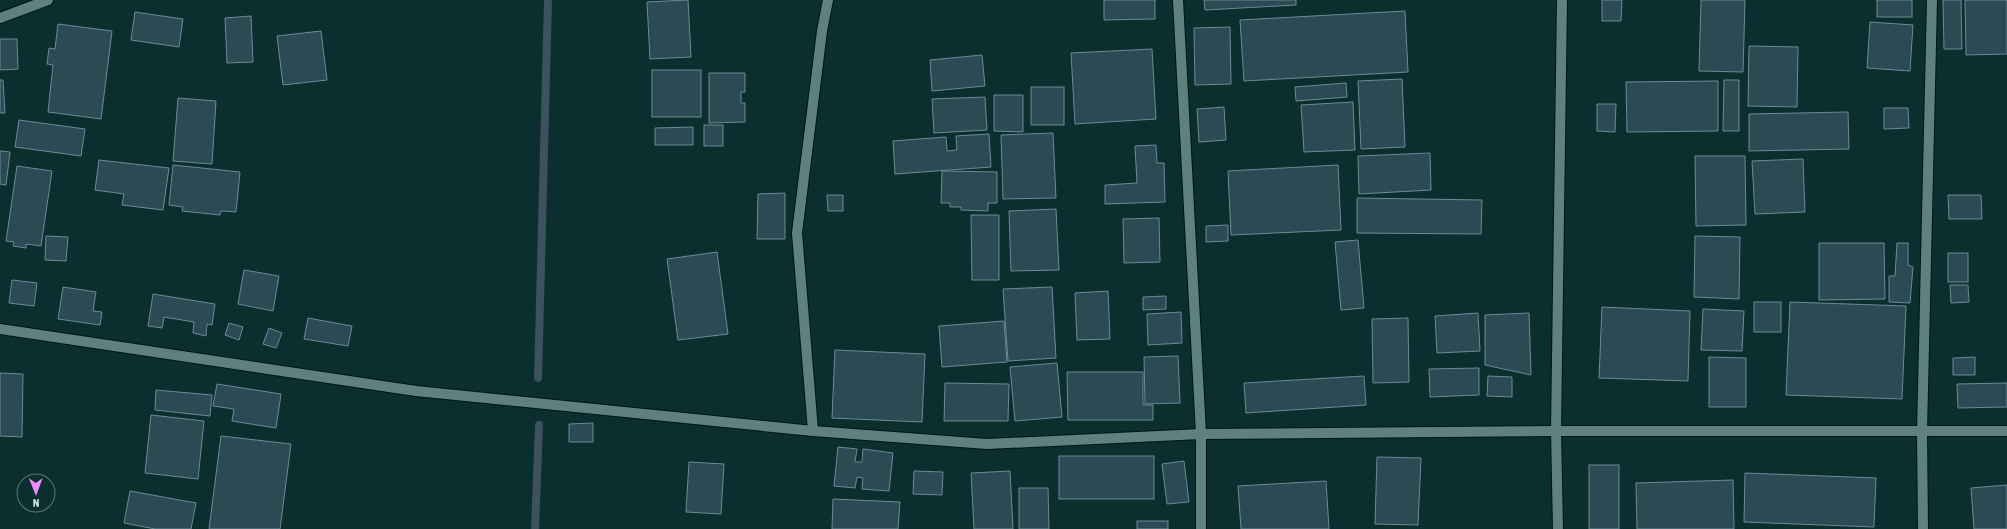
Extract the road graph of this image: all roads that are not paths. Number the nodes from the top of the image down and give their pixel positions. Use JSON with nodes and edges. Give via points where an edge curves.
{"nodes":[{"id":1,"x":48,"y":0,"type":"edge"},
{"id":2,"x":828,"y":0,"type":"edge"},
{"id":3,"x":1178,"y":0,"type":"edge"},
{"id":4,"x":1562,"y":0,"type":"edge"},
{"id":5,"x":1932,"y":0,"type":"edge"},
{"id":6,"x":0,"y":18,"type":"edge"},
{"id":7,"x":0,"y":329,"type":"edge"},
{"id":8,"x":813,"y":431,"type":"junction"},
{"id":9,"x":1556,"y":431,"type":"junction"},
{"id":10,"x":2007,"y":431,"type":"edge"},
{"id":11,"x":1922,"y":432,"type":"junction"},
{"id":12,"x":1201,"y":434,"type":"junction"},
{"id":13,"x":1201,"y":529,"type":"edge"},
{"id":14,"x":1558,"y":529,"type":"edge"},
{"id":15,"x":1923,"y":529,"type":"edge"}],
"edges":[{"from":1,"to":6,"type":"street"},
{"from":2,"to":8,"type":"street","via":[[797,233]]},
{"from":3,"to":12,"type":"street"},
{"from":4,"to":9,"type":"street"},
{"from":5,"to":11,"type":"street"},
{"from":7,"to":8,"type":"street","via":[[416,391]]},
{"from":8,"to":12,"type":"street","via":[[987,444]]},
{"from":9,"to":11,"type":"street"},
{"from":9,"to":12,"type":"street"},
{"from":9,"to":14,"type":"street"},
{"from":10,"to":11,"type":"street"},
{"from":11,"to":15,"type":"street"},
{"from":12,"to":13,"type":"street"}]}
